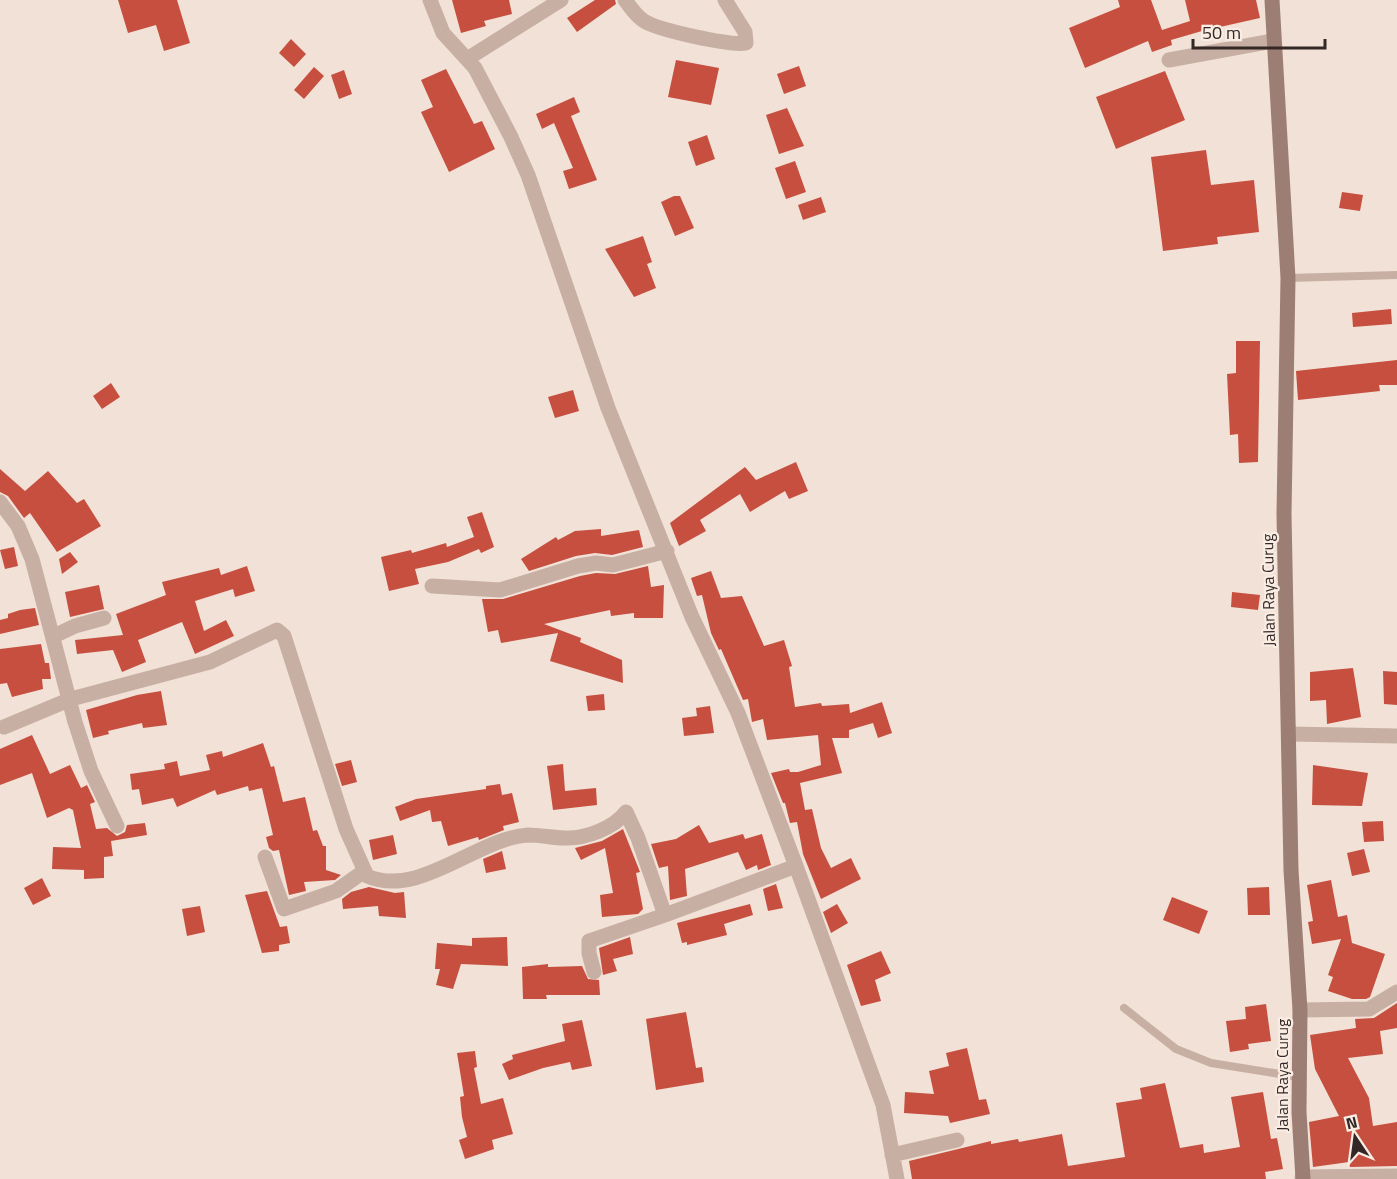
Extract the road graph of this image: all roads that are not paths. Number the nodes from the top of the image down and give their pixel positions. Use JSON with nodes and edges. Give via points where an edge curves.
{"nodes":[{"id":1,"x":430,"y":0,"type":"edge"},
{"id":2,"x":561,"y":0,"type":"edge"},
{"id":3,"x":625,"y":0,"type":"edge"},
{"id":4,"x":725,"y":0,"type":"edge"},
{"id":5,"x":1272,"y":0,"type":"edge"},
{"id":6,"x":1273,"y":41,"type":"junction"},
{"id":7,"x":467,"y":59,"type":"junction"},
{"id":8,"x":1168,"y":60,"type":"dead end"},
{"id":9,"x":1397,"y":275,"type":"edge"},
{"id":10,"x":1288,"y":278,"type":"junction"},
{"id":11,"x":0,"y":502,"type":"edge"},
{"id":12,"x":667,"y":551,"type":"junction"},
{"id":13,"x":432,"y":586,"type":"dead end"},
{"id":14,"x":104,"y":618,"type":"dead end"},
{"id":15,"x":54,"y":636,"type":"junction"},
{"id":16,"x":71,"y":699,"type":"junction"},
{"id":17,"x":4,"y":727,"type":"dead end"},
{"id":18,"x":1290,"y":734,"type":"junction"},
{"id":19,"x":1397,"y":736,"type":"edge"},
{"id":20,"x":117,"y":826,"type":"dead end"},
{"id":21,"x":265,"y":857,"type":"dead end"},
{"id":22,"x":796,"y":866,"type":"junction"},
{"id":23,"x":363,"y":872,"type":"junction"},
{"id":24,"x":665,"y":915,"type":"junction"},
{"id":25,"x":594,"y":972,"type":"dead end"},
{"id":26,"x":1397,"y":992,"type":"edge"},
{"id":27,"x":1124,"y":1008,"type":"dead end"},
{"id":28,"x":1300,"y":1010,"type":"junction"},
{"id":29,"x":1299,"y":1077,"type":"junction"},
{"id":30,"x":957,"y":1140,"type":"dead end"},
{"id":31,"x":892,"y":1155,"type":"junction"},
{"id":32,"x":1397,"y":1176,"type":"edge"},
{"id":33,"x":1303,"y":1178,"type":"edge"},
{"id":34,"x":897,"y":1179,"type":"edge"}],
"edges":[{"from":1,"to":7,"type":"street","via":[[443,33]]},
{"from":2,"to":7,"type":"street"},
{"from":3,"to":4,"type":"street","via":[[638,16],[658,27],[723,42],[746,43],[745,32]]},
{"from":5,"to":6,"type":"street","name":"Jalan Raya Curug"},
{"from":6,"to":8,"type":"street"},
{"from":6,"to":10,"type":"street","name":"Jalan Raya Curug"},
{"from":7,"to":12,"type":"street","via":[[528,175],[608,408]]},
{"from":9,"to":10,"type":"lane"},
{"from":10,"to":18,"type":"street","name":"Jalan Raya Curug","via":[[1284,514]]},
{"from":11,"to":15,"type":"street","via":[[26,541]]},
{"from":12,"to":13,"type":"street","via":[[613,565],[578,566],[500,590]]},
{"from":12,"to":22,"type":"street","via":[[704,643],[738,713]]},
{"from":14,"to":15,"type":"street"},
{"from":15,"to":16,"type":"street"},
{"from":16,"to":17,"type":"street"},
{"from":16,"to":20,"type":"street","via":[[91,771]]},
{"from":16,"to":23,"type":"street","via":[[190,668],[227,654],[269,631],[280,632]]},
{"from":18,"to":19,"type":"street"},
{"from":18,"to":28,"type":"street","name":"Jalan Raya Curug","via":[[1291,870]]},
{"from":21,"to":23,"type":"street","via":[[284,909],[336,891]]},
{"from":22,"to":24,"type":"street"},
{"from":22,"to":31,"type":"street","via":[[883,1105]]},
{"from":23,"to":24,"type":"street","via":[[381,880],[419,876],[516,837],[567,839],[589,835],[619,821],[626,812]]},
{"from":24,"to":25,"type":"street","via":[[589,941]]},
{"from":26,"to":28,"type":"street","via":[[1369,1010]]},
{"from":27,"to":29,"type":"lane","via":[[1176,1049],[1201,1059],[1243,1070]]},
{"from":28,"to":29,"type":"street","name":"Jalan Raya Curug"},
{"from":29,"to":33,"type":"street","name":"Jalan Raya Curug"},
{"from":30,"to":31,"type":"street"},
{"from":31,"to":34,"type":"street"},
{"from":32,"to":33,"type":"street"}]}
